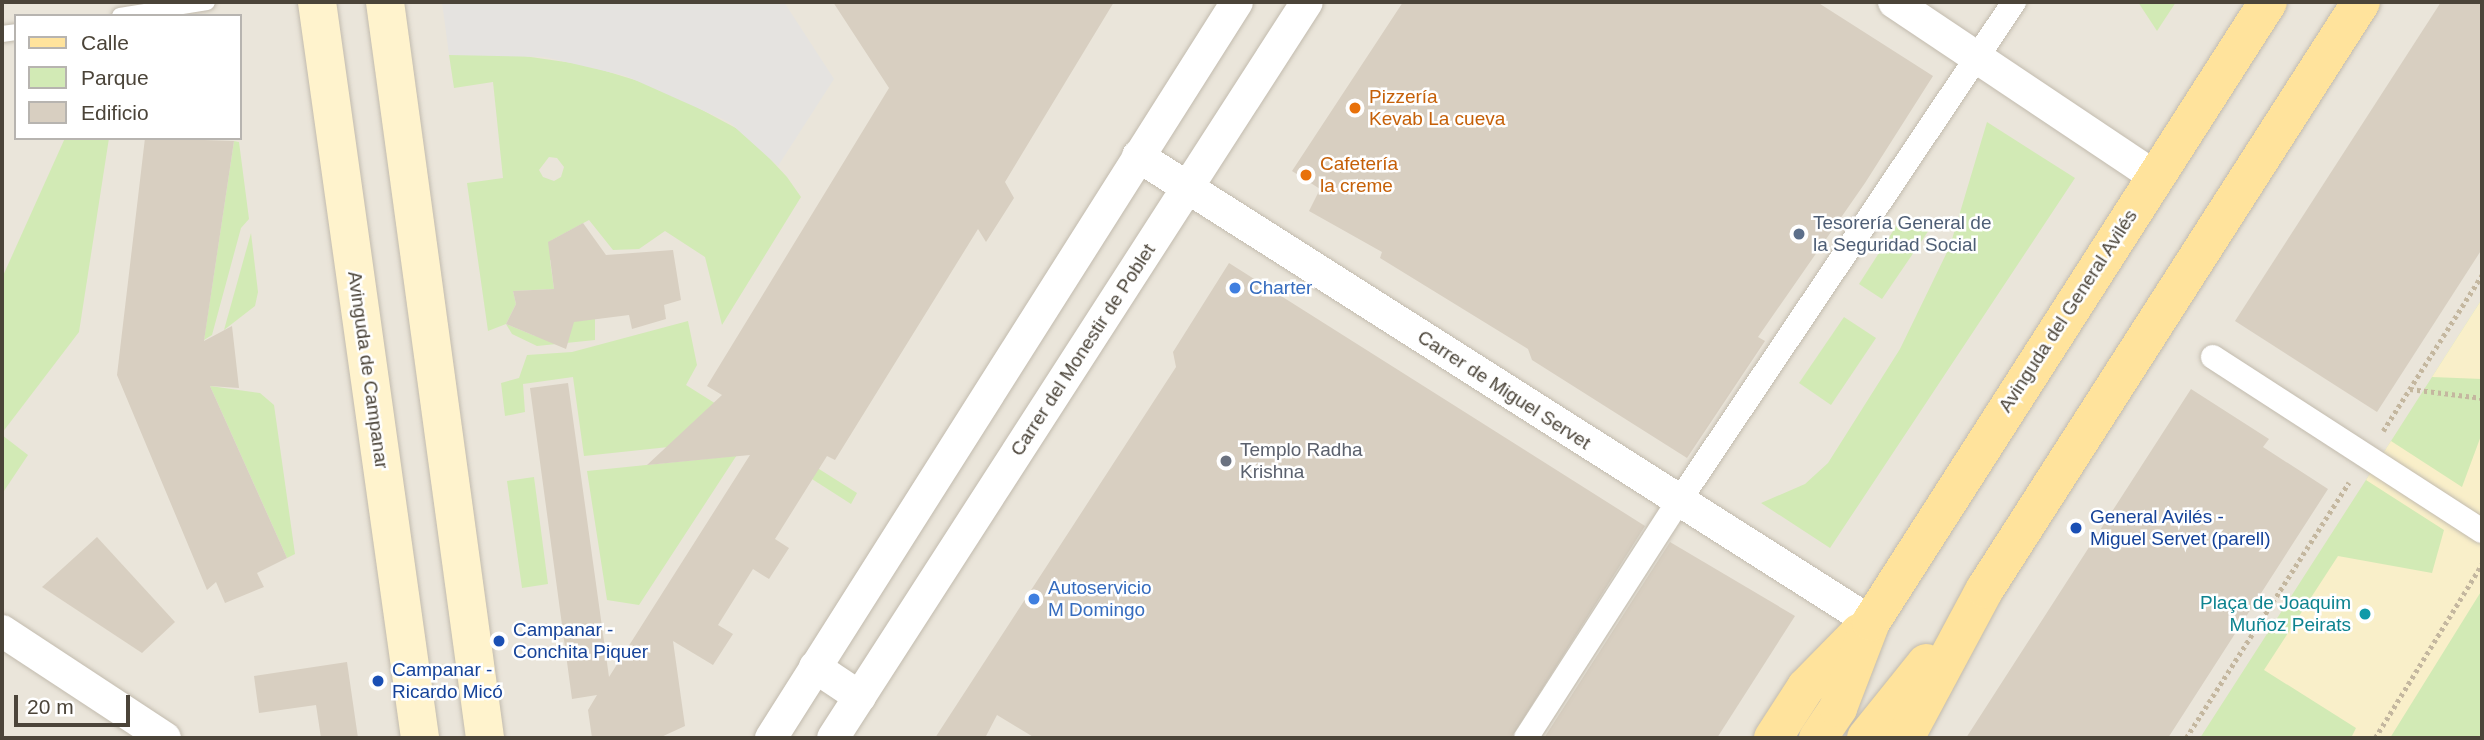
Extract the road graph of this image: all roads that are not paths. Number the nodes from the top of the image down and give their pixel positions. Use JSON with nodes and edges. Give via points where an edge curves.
{"nodes":[{"id":1,"x":207,"y":2,"type":"edge"},
{"id":2,"x":317,"y":2,"type":"edge"},
{"id":3,"x":385,"y":2,"type":"edge"},
{"id":4,"x":1237,"y":2,"type":"edge"},
{"id":5,"x":1307,"y":2,"type":"edge"},
{"id":6,"x":1894,"y":2,"type":"edge"},
{"id":7,"x":2014,"y":2,"type":"edge"},
{"id":8,"x":2268,"y":2,"type":"edge"},
{"id":9,"x":2361,"y":2,"type":"edge"},
{"id":10,"x":132,"y":14,"type":"edge"},
{"id":11,"x":1978,"y":57,"type":"junction"},
{"id":12,"x":1138,"y":156,"type":"junction"},
{"id":13,"x":2154,"y":176,"type":"junction"},
{"id":14,"x":1187,"y":188,"type":"junction"},
{"id":15,"x":2213,"y":357,"type":"dead end"},
{"id":16,"x":1679,"y":501,"type":"junction"},
{"id":17,"x":2482,"y":531,"type":"edge"},
{"id":18,"x":1985,"y":589,"type":"junction"},
{"id":19,"x":1871,"y":621,"type":"junction"},
{"id":20,"x":2,"y":631,"type":"edge"},
{"id":21,"x":815,"y":667,"type":"junction"},
{"id":22,"x":860,"y":697,"type":"junction"},
{"id":23,"x":164,"y":738,"type":"edge"},
{"id":24,"x":420,"y":738,"type":"edge"},
{"id":25,"x":485,"y":738,"type":"edge"},
{"id":26,"x":771,"y":738,"type":"edge"},
{"id":27,"x":833,"y":738,"type":"edge"},
{"id":28,"x":1526,"y":738,"type":"edge"},
{"id":29,"x":1773,"y":738,"type":"edge"},
{"id":30,"x":1818,"y":738,"type":"edge"},
{"id":31,"x":1866,"y":738,"type":"edge"},
{"id":32,"x":1905,"y":738,"type":"edge"}],
"edges":[{"from":1,"to":10,"type":"lane"},
{"from":2,"to":24,"type":"main road","name":"Avinguda de Campanar"},
{"from":3,"to":25,"type":"main road"},
{"from":4,"to":12,"type":"street"},
{"from":5,"to":14,"type":"street","name":"Carrer del Monestir de Poblet"},
{"from":6,"to":11,"type":"street"},
{"from":7,"to":11,"type":"street"},
{"from":8,"to":13,"type":"main road","name":"Avinguda del General Avilés"},
{"from":9,"to":18,"type":"main road"},
{"from":11,"to":13,"type":"street"},
{"from":11,"to":16,"type":"street"},
{"from":12,"to":14,"type":"street","name":"Carrer de Miguel Servet"},
{"from":12,"to":21,"type":"street"},
{"from":13,"to":19,"type":"main road","name":"Avinguda del General Avilés"},
{"from":14,"to":16,"type":"street","name":"Carrer de Miguel Servet"},
{"from":14,"to":22,"type":"street","name":"Carrer del Monestir de Poblet"},
{"from":15,"to":17,"type":"street"},
{"from":16,"to":19,"type":"street","name":"Carrer de Miguel Servet"},
{"from":16,"to":28,"type":"street"},
{"from":18,"to":31,"type":"main road"},
{"from":18,"to":32,"type":"main road"},
{"from":19,"to":29,"type":"main road","name":"Avinguda del General Avilés","via":[[1806,688]]},
{"from":19,"to":30,"type":"main road","name":"Avinguda del General Avilés","via":[[1838,708]]},
{"from":20,"to":23,"type":"street"},
{"from":21,"to":22,"type":"street"},
{"from":21,"to":26,"type":"street"},
{"from":22,"to":27,"type":"street","name":"Carrer del Monestir de Poblet"}]}
